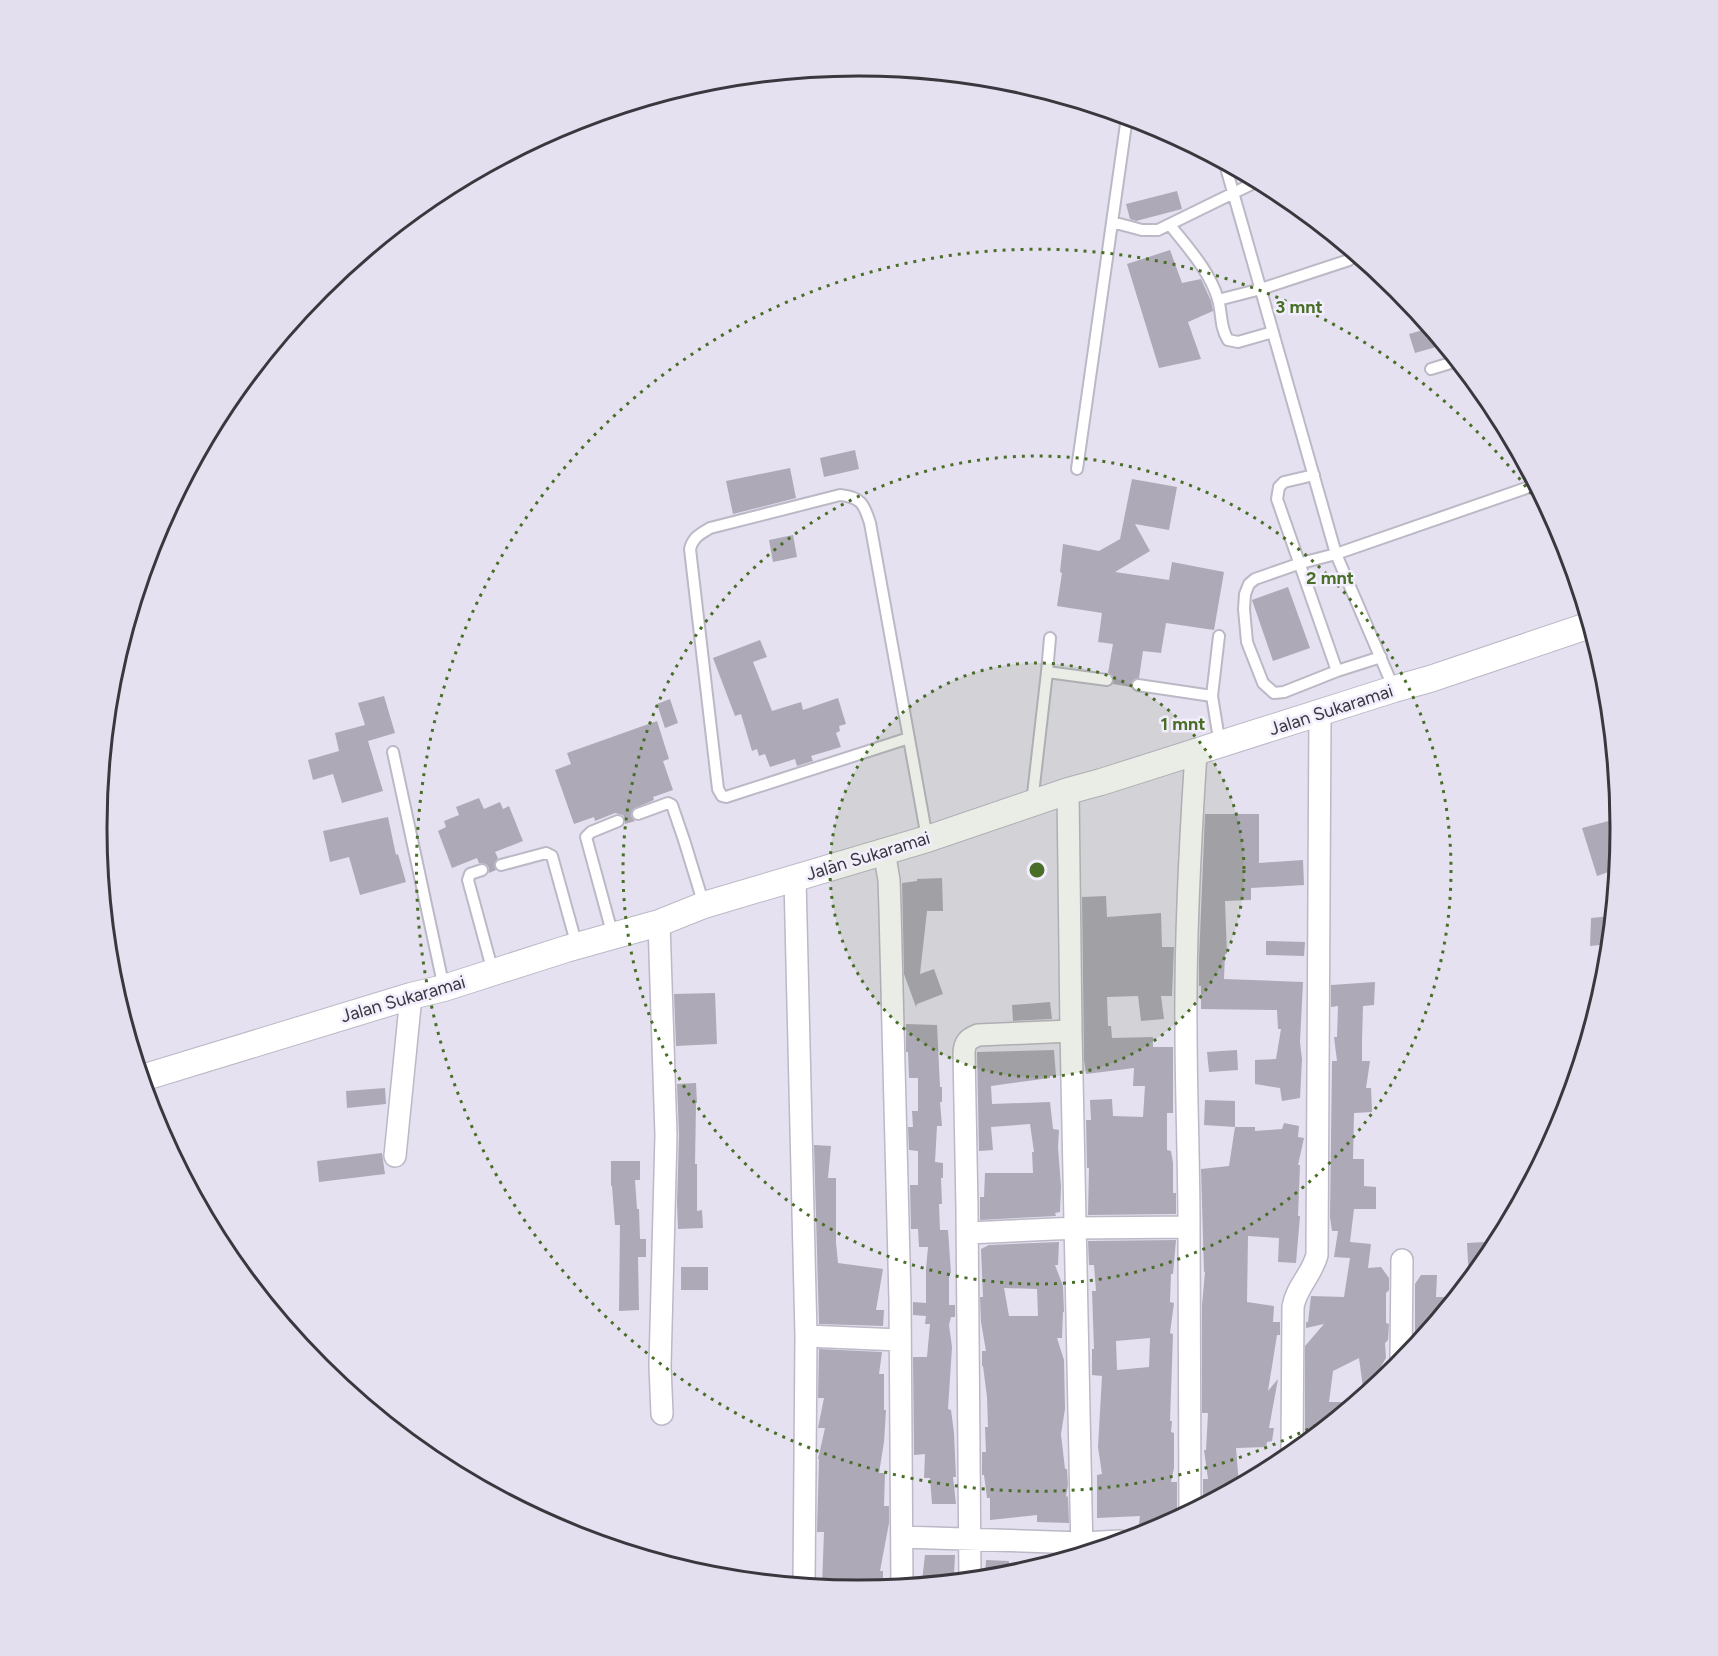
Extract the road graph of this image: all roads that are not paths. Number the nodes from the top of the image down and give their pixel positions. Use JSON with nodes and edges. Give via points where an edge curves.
{"nodes":[{"id":1,"x":1126,"y":126,"type":"edge"},
{"id":2,"x":1228,"y":173,"type":"edge"},
{"id":3,"x":1249,"y":185,"type":"edge"},
{"id":4,"x":1233,"y":193,"type":"junction"},
{"id":5,"x":1112,"y":222,"type":"junction"},
{"id":6,"x":1170,"y":225,"type":"junction"},
{"id":7,"x":1349,"y":260,"type":"dead end"},
{"id":8,"x":1261,"y":289,"type":"junction"},
{"id":9,"x":1218,"y":300,"type":"junction"},
{"id":10,"x":1273,"y":332,"type":"junction"},
{"id":11,"x":1449,"y":363,"type":"edge"},
{"id":12,"x":1431,"y":369,"type":"dead end"},
{"id":13,"x":1077,"y":469,"type":"dead end"},
{"id":14,"x":1314,"y":475,"type":"junction"},
{"id":15,"x":1528,"y":486,"type":"edge"},
{"id":16,"x":1336,"y":554,"type":"junction"},
{"id":17,"x":1301,"y":563,"type":"junction"},
{"id":18,"x":1583,"y":627,"type":"edge"},
{"id":19,"x":1219,"y":636,"type":"dead end"},
{"id":20,"x":1050,"y":638,"type":"dead end"},
{"id":21,"x":1381,"y":657,"type":"junction"},
{"id":22,"x":1337,"y":671,"type":"junction"},
{"id":23,"x":1047,"y":672,"type":"junction"},
{"id":24,"x":1107,"y":680,"type":"dead end"},
{"id":25,"x":1138,"y":685,"type":"dead end"},
{"id":26,"x":1394,"y":689,"type":"junction"},
{"id":27,"x":1212,"y":696,"type":"junction"},
{"id":28,"x":1320,"y":713,"type":"junction"},
{"id":29,"x":909,"y":738,"type":"junction"},
{"id":30,"x":1220,"y":745,"type":"junction"},
{"id":31,"x":393,"y":752,"type":"dead end"},
{"id":32,"x":1196,"y":753,"type":"junction"},
{"id":33,"x":1068,"y":791,"type":"junction"},
{"id":34,"x":1032,"y":803,"type":"junction"},
{"id":35,"x":638,"y":814,"type":"dead end"},
{"id":36,"x":618,"y":821,"type":"dead end"},
{"id":37,"x":927,"y":838,"type":"junction"},
{"id":38,"x":884,"y":851,"type":"junction"},
{"id":39,"x":501,"y":865,"type":"dead end"},
{"id":40,"x":482,"y":870,"type":"dead end"},
{"id":41,"x":795,"y":879,"type":"junction"},
{"id":42,"x":704,"y":905,"type":"junction"},
{"id":43,"x":659,"y":923,"type":"junction"},
{"id":44,"x":613,"y":936,"type":"junction"},
{"id":45,"x":577,"y":946,"type":"junction"},
{"id":46,"x":493,"y":972,"type":"junction"},
{"id":47,"x":444,"y":988,"type":"junction"},
{"id":48,"x":411,"y":996,"type":"junction"},
{"id":49,"x":1071,"y":1031,"type":"junction"},
{"id":50,"x":149,"y":1076,"type":"edge"},
{"id":51,"x":395,"y":1156,"type":"dead end"},
{"id":52,"x":1189,"y":1227,"type":"junction"},
{"id":53,"x":1076,"y":1228,"type":"junction"},
{"id":54,"x":968,"y":1233,"type":"junction"},
{"id":55,"x":1402,"y":1260,"type":"dead end"},
{"id":56,"x":806,"y":1336,"type":"junction"},
{"id":57,"x":900,"y":1340,"type":"junction"},
{"id":58,"x":1401,"y":1347,"type":"edge"},
{"id":59,"x":662,"y":1414,"type":"dead end"},
{"id":60,"x":1292,"y":1442,"type":"edge"},
{"id":61,"x":1190,"y":1502,"type":"edge"},
{"id":62,"x":902,"y":1537,"type":"junction"},
{"id":63,"x":970,"y":1539,"type":"junction"},
{"id":64,"x":1082,"y":1546,"type":"edge"},
{"id":65,"x":1076,"y":1548,"type":"edge"},
{"id":66,"x":970,"y":1571,"type":"edge"},
{"id":67,"x":804,"y":1577,"type":"edge"},
{"id":68,"x":902,"y":1578,"type":"edge"}],
"edges":[{"from":1,"to":5,"type":"lane"},
{"from":2,"to":4,"type":"lane"},
{"from":3,"to":4,"type":"lane"},
{"from":4,"to":6,"type":"lane"},
{"from":4,"to":8,"type":"lane"},
{"from":5,"to":6,"type":"lane","via":[[1142,230]]},
{"from":5,"to":13,"type":"lane"},
{"from":6,"to":9,"type":"lane","via":[[1199,262]]},
{"from":7,"to":8,"type":"lane"},
{"from":8,"to":9,"type":"lane"},
{"from":8,"to":10,"type":"lane"},
{"from":9,"to":10,"type":"lane","via":[[1228,340],[1238,342]]},
{"from":10,"to":14,"type":"lane"},
{"from":11,"to":12,"type":"lane"},
{"from":14,"to":16,"type":"lane"},
{"from":14,"to":17,"type":"lane","via":[[1284,482],[1277,492]]},
{"from":15,"to":16,"type":"lane"},
{"from":16,"to":17,"type":"lane"},
{"from":16,"to":21,"type":"lane"},
{"from":17,"to":22,"type":"lane"},
{"from":17,"to":22,"type":"lane","via":[[1249,584],[1244,609],[1247,642],[1263,682],[1274,693]]},
{"from":18,"to":26,"type":"street","name":"Jalan Sukaramai"},
{"from":19,"to":27,"type":"lane"},
{"from":20,"to":23,"type":"lane"},
{"from":21,"to":22,"type":"lane"},
{"from":21,"to":26,"type":"lane"},
{"from":23,"to":24,"type":"lane"},
{"from":23,"to":34,"type":"lane"},
{"from":25,"to":27,"type":"lane"},
{"from":26,"to":28,"type":"street","name":"Jalan Sukaramai"},
{"from":27,"to":30,"type":"lane"},
{"from":28,"to":30,"type":"street","name":"Jalan Sukaramai"},
{"from":28,"to":60,"type":"street","via":[[1317,1255],[1293,1307]]},
{"from":29,"to":29,"type":"lane","via":[[870,523],[859,500],[840,495],[710,528],[692,541],[718,789],[723,796]]},
{"from":29,"to":37,"type":"lane"},
{"from":30,"to":32,"type":"street","name":"Jalan Sukaramai"},
{"from":31,"to":47,"type":"lane"},
{"from":32,"to":33,"type":"street","name":"Jalan Sukaramai"},
{"from":32,"to":52,"type":"street","via":[[1186,1027]]},
{"from":33,"to":34,"type":"street","name":"Jalan Sukaramai"},
{"from":33,"to":49,"type":"street"},
{"from":34,"to":37,"type":"street","name":"Jalan Sukaramai"},
{"from":35,"to":42,"type":"lane","via":[[672,805]]},
{"from":36,"to":44,"type":"lane","via":[[585,837]]},
{"from":37,"to":38,"type":"street","name":"Jalan Sukaramai"},
{"from":38,"to":41,"type":"street","name":"Jalan Sukaramai"},
{"from":38,"to":57,"type":"street","via":[[890,910]]},
{"from":39,"to":45,"type":"lane","via":[[546,853],[552,856]]},
{"from":40,"to":46,"type":"lane","via":[[470,874],[468,883]]},
{"from":41,"to":42,"type":"street","name":"Jalan Sukaramai"},
{"from":41,"to":56,"type":"street"},
{"from":42,"to":43,"type":"street","name":"Jalan Sukaramai"},
{"from":43,"to":44,"type":"street","name":"Jalan Sukaramai"},
{"from":43,"to":59,"type":"street","via":[[666,1135]]},
{"from":44,"to":45,"type":"street","name":"Jalan Sukaramai"},
{"from":45,"to":46,"type":"street","name":"Jalan Sukaramai"},
{"from":46,"to":47,"type":"street","name":"Jalan Sukaramai"},
{"from":47,"to":48,"type":"street","name":"Jalan Sukaramai"},
{"from":48,"to":50,"type":"street","name":"Jalan Sukaramai"},
{"from":48,"to":51,"type":"street"},
{"from":49,"to":53,"type":"street"},
{"from":49,"to":54,"type":"street","via":[[978,1035],[965,1044]]},
{"from":52,"to":53,"type":"street"},
{"from":52,"to":61,"type":"street"},
{"from":53,"to":54,"type":"street"},
{"from":53,"to":64,"type":"street"},
{"from":54,"to":63,"type":"street"},
{"from":55,"to":58,"type":"street"},
{"from":56,"to":57,"type":"street"},
{"from":56,"to":67,"type":"street"},
{"from":57,"to":62,"type":"street"},
{"from":62,"to":63,"type":"street"},
{"from":62,"to":68,"type":"street"},
{"from":63,"to":65,"type":"street"},
{"from":63,"to":66,"type":"street"}]}
